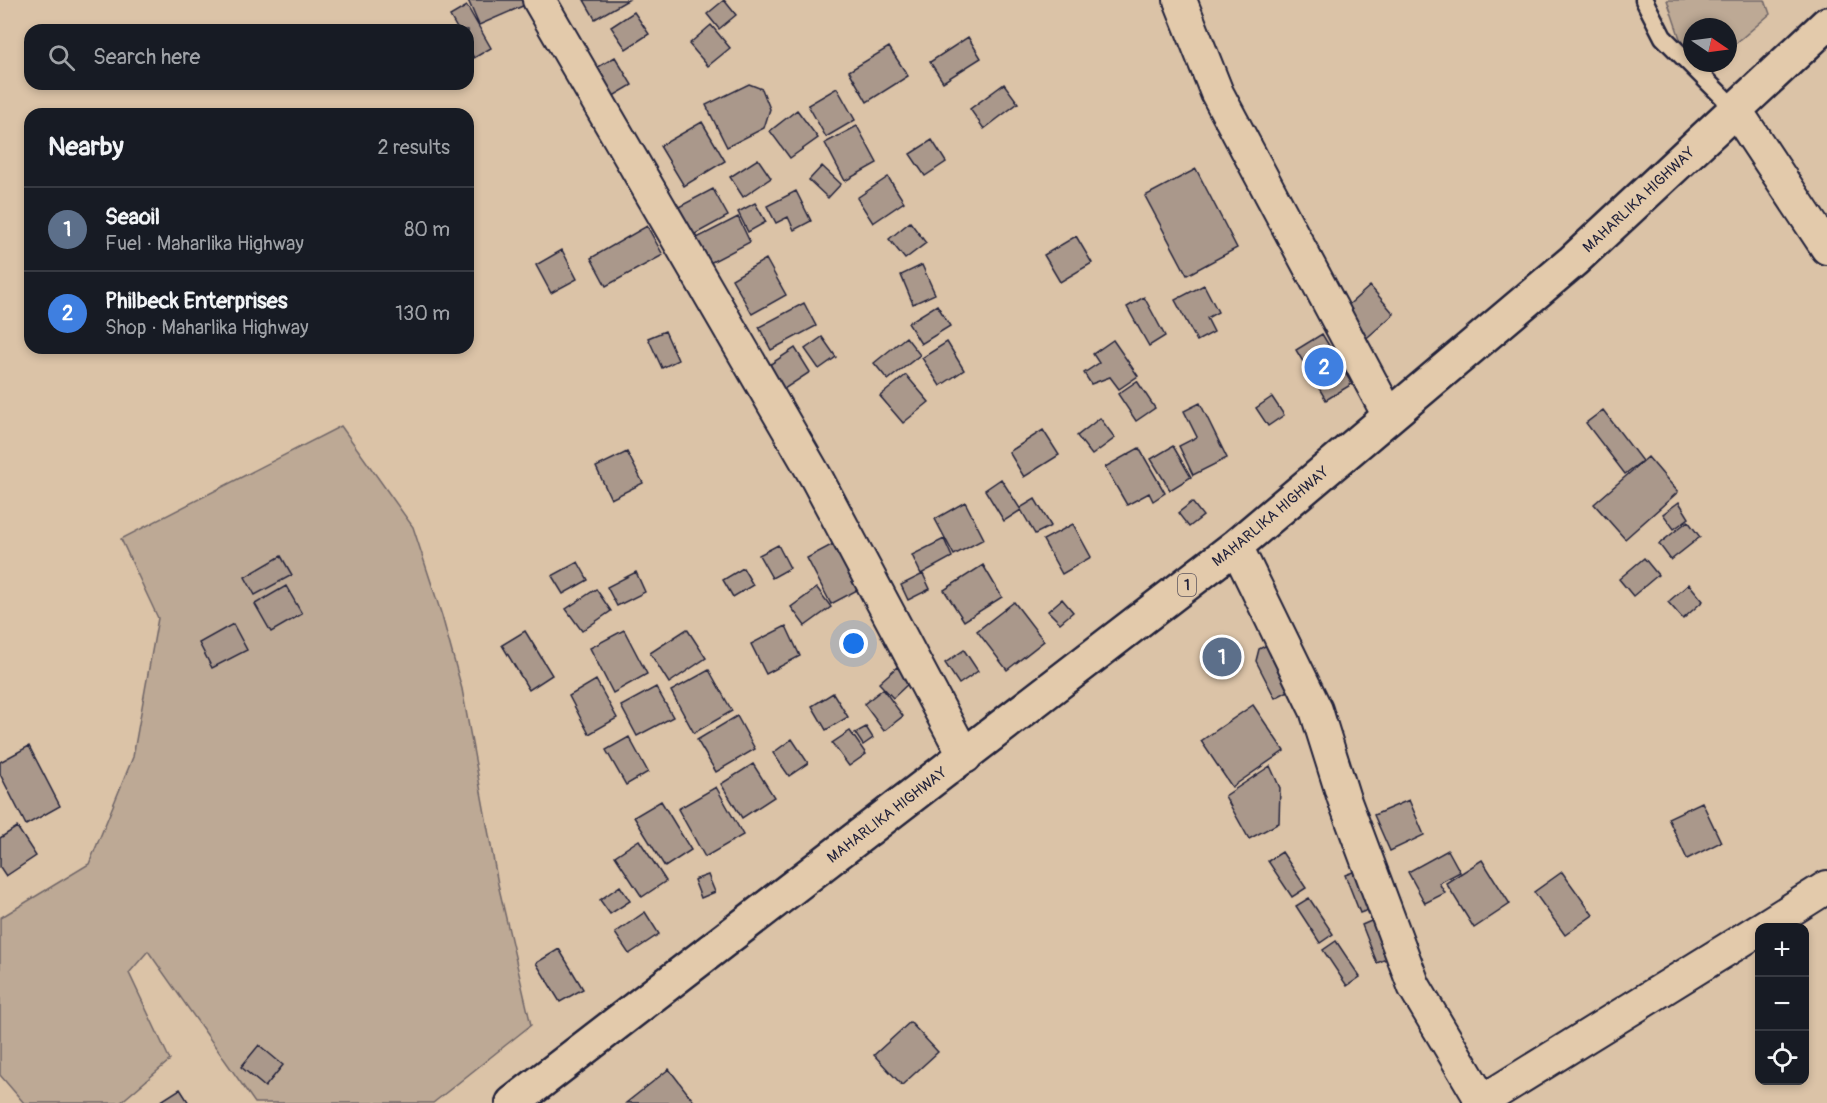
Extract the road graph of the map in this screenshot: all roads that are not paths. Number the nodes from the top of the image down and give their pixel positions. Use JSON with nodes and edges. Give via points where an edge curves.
{"nodes":[{"id":1,"x":539,"y":0,"type":"edge"},
{"id":2,"x":1180,"y":0,"type":"edge"},
{"id":3,"x":1644,"y":0,"type":"edge"},
{"id":4,"x":1827,"y":24,"type":"edge"},
{"id":5,"x":1735,"y":109,"type":"junction"},
{"id":6,"x":1827,"y":248,"type":"edge"},
{"id":7,"x":1389,"y":416,"type":"junction"},
{"id":8,"x":1236,"y":546,"type":"junction"},
{"id":9,"x":965,"y":757,"type":"junction"},
{"id":10,"x":1827,"y":887,"type":"edge"},
{"id":11,"x":1769,"y":923,"type":"edge"},
{"id":12,"x":1755,"y":932,"type":"edge"},
{"id":13,"x":1481,"y":1102,"type":"edge"},
{"id":14,"x":513,"y":1103,"type":"edge"}],
"edges":[{"from":1,"to":9,"type":"street","via":[[817,479]]},
{"from":2,"to":7,"type":"street","via":[[1217,93]]},
{"from":3,"to":5,"type":"lane","via":[[1663,37]]},
{"from":4,"to":5,"type":"highway","name":"MAHARLIKA HIGHWAY","number":"1"},
{"from":5,"to":6,"type":"street"},
{"from":5,"to":7,"type":"highway","name":"MAHARLIKA HIGHWAY","number":"1","via":[[1573,261]]},
{"from":7,"to":8,"type":"highway","name":"MAHARLIKA HIGHWAY","number":"1"},
{"from":8,"to":9,"type":"highway","name":"MAHARLIKA HIGHWAY","number":"1"},
{"from":8,"to":13,"type":"street","via":[[1316,710],[1344,799],[1414,986]]},
{"from":9,"to":14,"type":"highway","name":"MAHARLIKA HIGHWAY","number":"1"},
{"from":10,"to":11,"type":"street"},
{"from":12,"to":13,"type":"street"}]}
